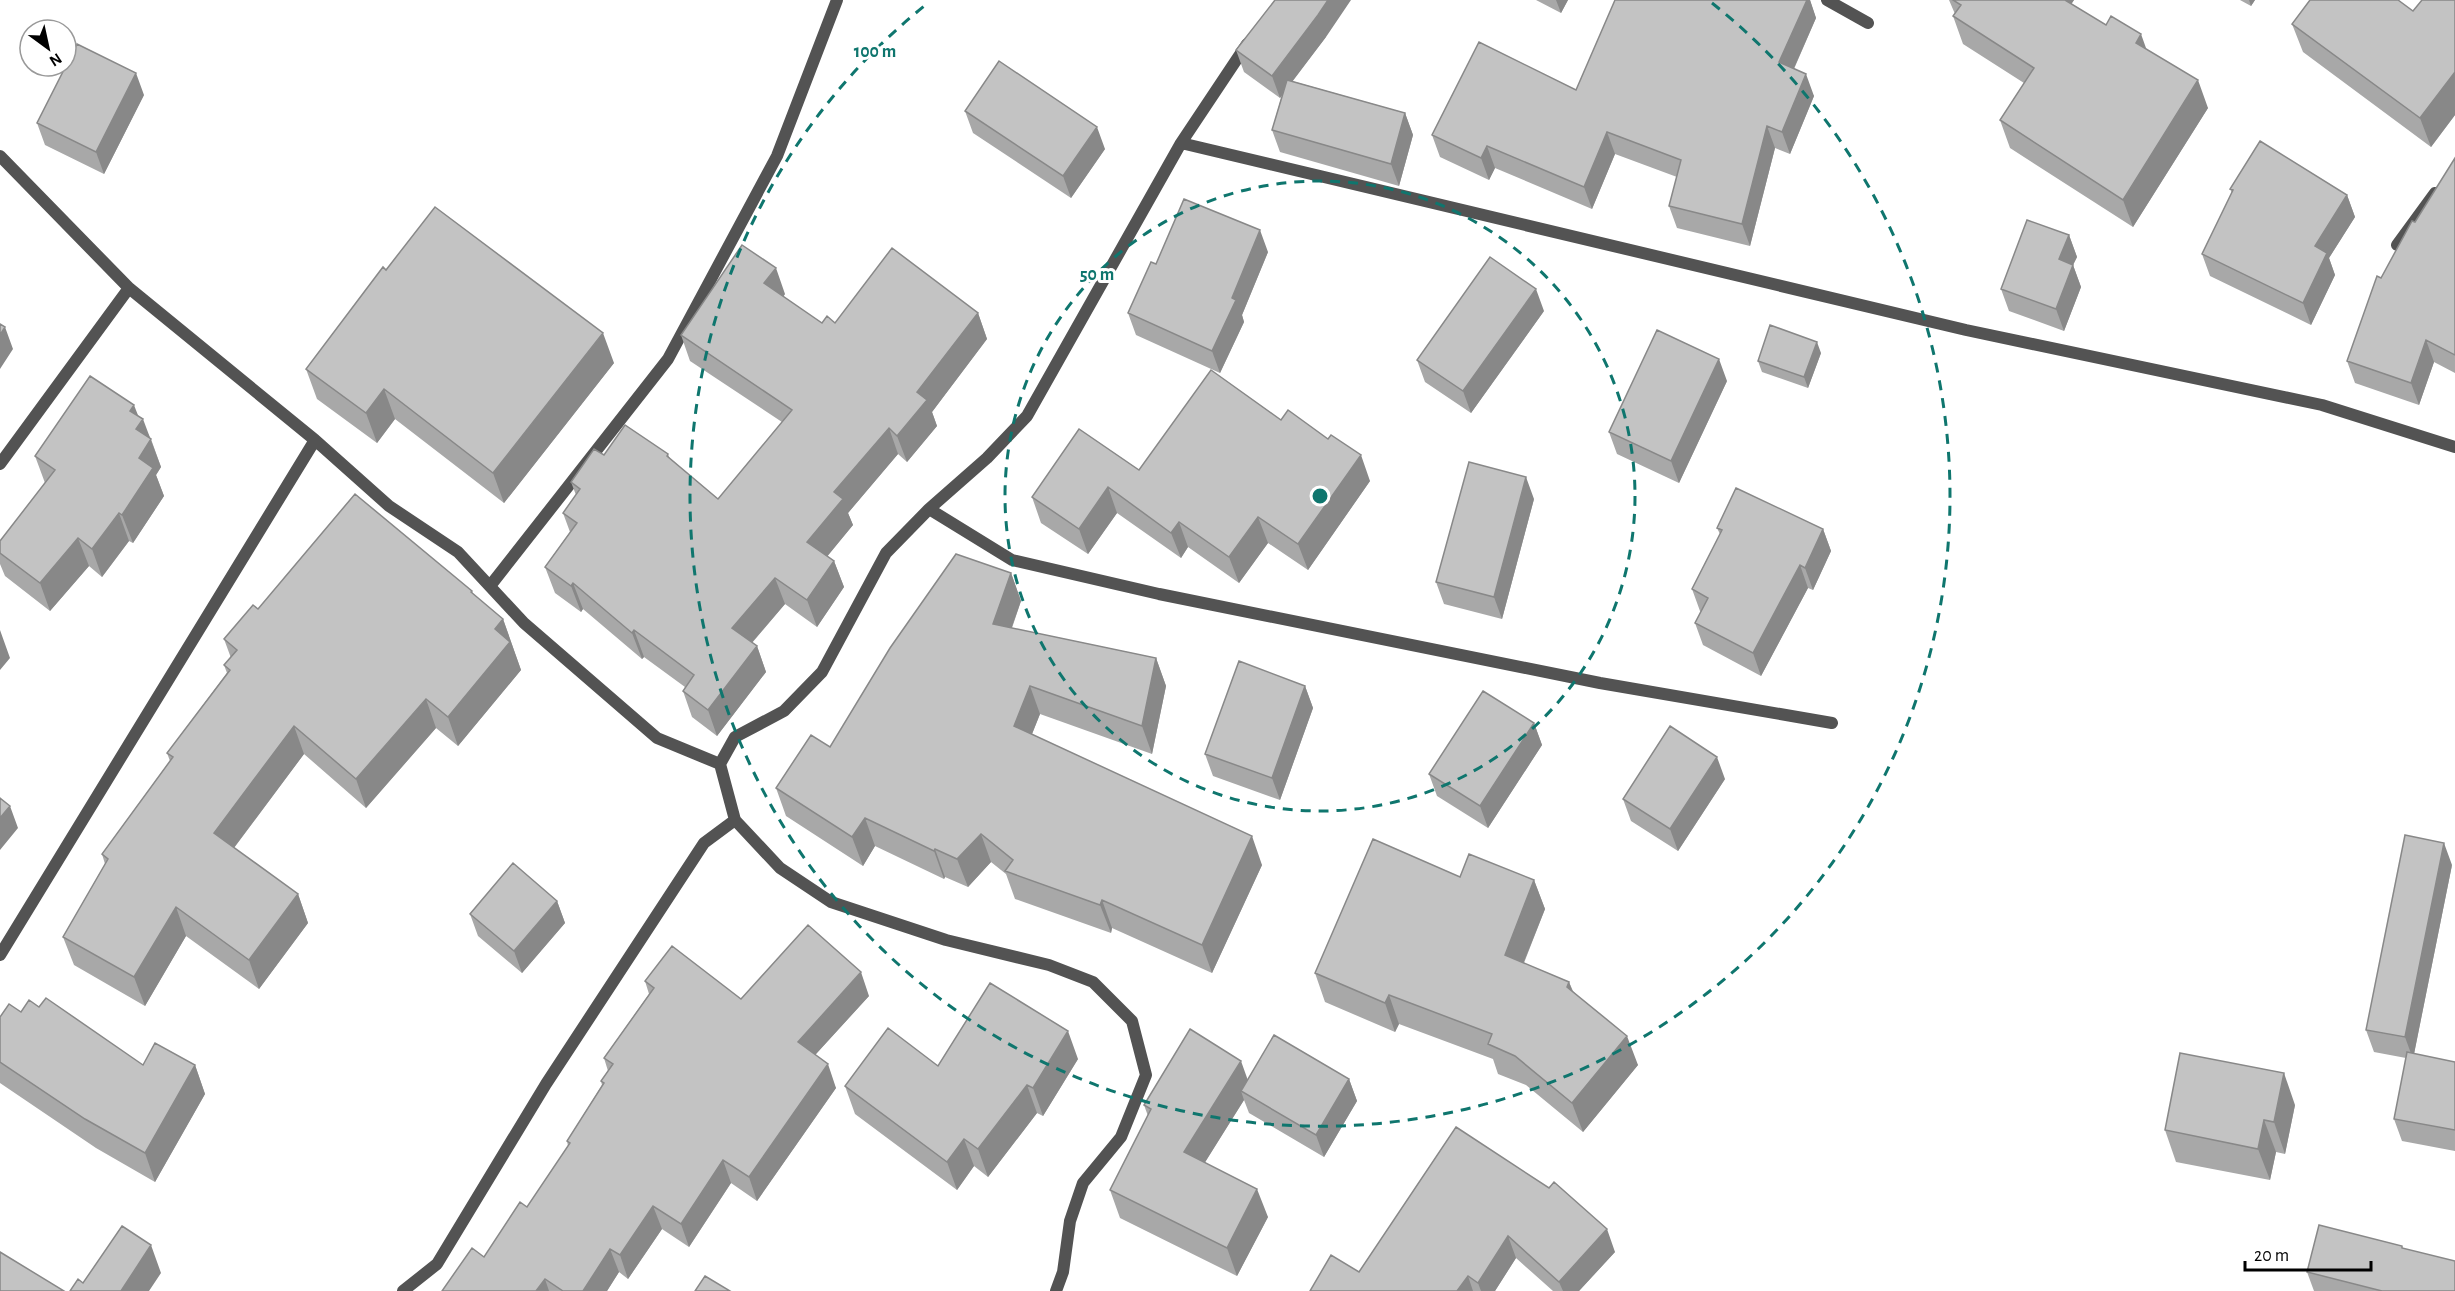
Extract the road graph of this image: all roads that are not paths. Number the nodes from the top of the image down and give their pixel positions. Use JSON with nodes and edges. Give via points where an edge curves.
{"nodes":[{"id":1,"x":837,"y":0,"type":"edge"},
{"id":2,"x":1827,"y":0,"type":"edge"},
{"id":3,"x":1868,"y":23,"type":"dead end"},
{"id":4,"x":1257,"y":29,"type":"edge"},
{"id":5,"x":1181,"y":143,"type":"junction"},
{"id":6,"x":0,"y":156,"type":"edge"},
{"id":7,"x":2445,"y":179,"type":"edge"},
{"id":8,"x":2397,"y":245,"type":"edge"},
{"id":9,"x":129,"y":288,"type":"junction"},
{"id":10,"x":315,"y":440,"type":"junction"},
{"id":11,"x":2455,"y":447,"type":"edge"},
{"id":12,"x":0,"y":464,"type":"edge"},
{"id":13,"x":930,"y":510,"type":"junction"},
{"id":14,"x":490,"y":586,"type":"junction"},
{"id":15,"x":1832,"y":723,"type":"dead end"},
{"id":16,"x":720,"y":764,"type":"junction"},
{"id":17,"x":735,"y":820,"type":"junction"},
{"id":18,"x":0,"y":955,"type":"edge"},
{"id":19,"x":403,"y":1291,"type":"edge"},
{"id":20,"x":1056,"y":1291,"type":"edge"}],
"edges":[{"from":1,"to":14,"type":"street","via":[[777,156],[668,359]]},
{"from":2,"to":3,"type":"street"},
{"from":4,"to":5,"type":"street"},
{"from":5,"to":11,"type":"street","via":[[1966,330],[2322,405]]},
{"from":5,"to":13,"type":"street","via":[[1027,416]]},
{"from":6,"to":9,"type":"street"},
{"from":7,"to":8,"type":"street"},
{"from":9,"to":10,"type":"street"},
{"from":9,"to":12,"type":"street"},
{"from":10,"to":14,"type":"street","via":[[389,506],[458,552]]},
{"from":10,"to":18,"type":"street"},
{"from":13,"to":15,"type":"street","via":[[1012,560],[1589,681]]},
{"from":13,"to":16,"type":"street","via":[[885,553],[822,672],[784,711],[735,736]]},
{"from":14,"to":16,"type":"street","via":[[524,623],[657,738]]},
{"from":16,"to":17,"type":"street"},
{"from":17,"to":19,"type":"street","via":[[704,843],[546,1084],[436,1264]]},
{"from":17,"to":20,"type":"street","via":[[780,868],[831,902],[946,940],[1049,965],[1093,982],[1132,1021],[1146,1075],[1121,1137],[1083,1183],[1070,1221],[1063,1272]]}]}
